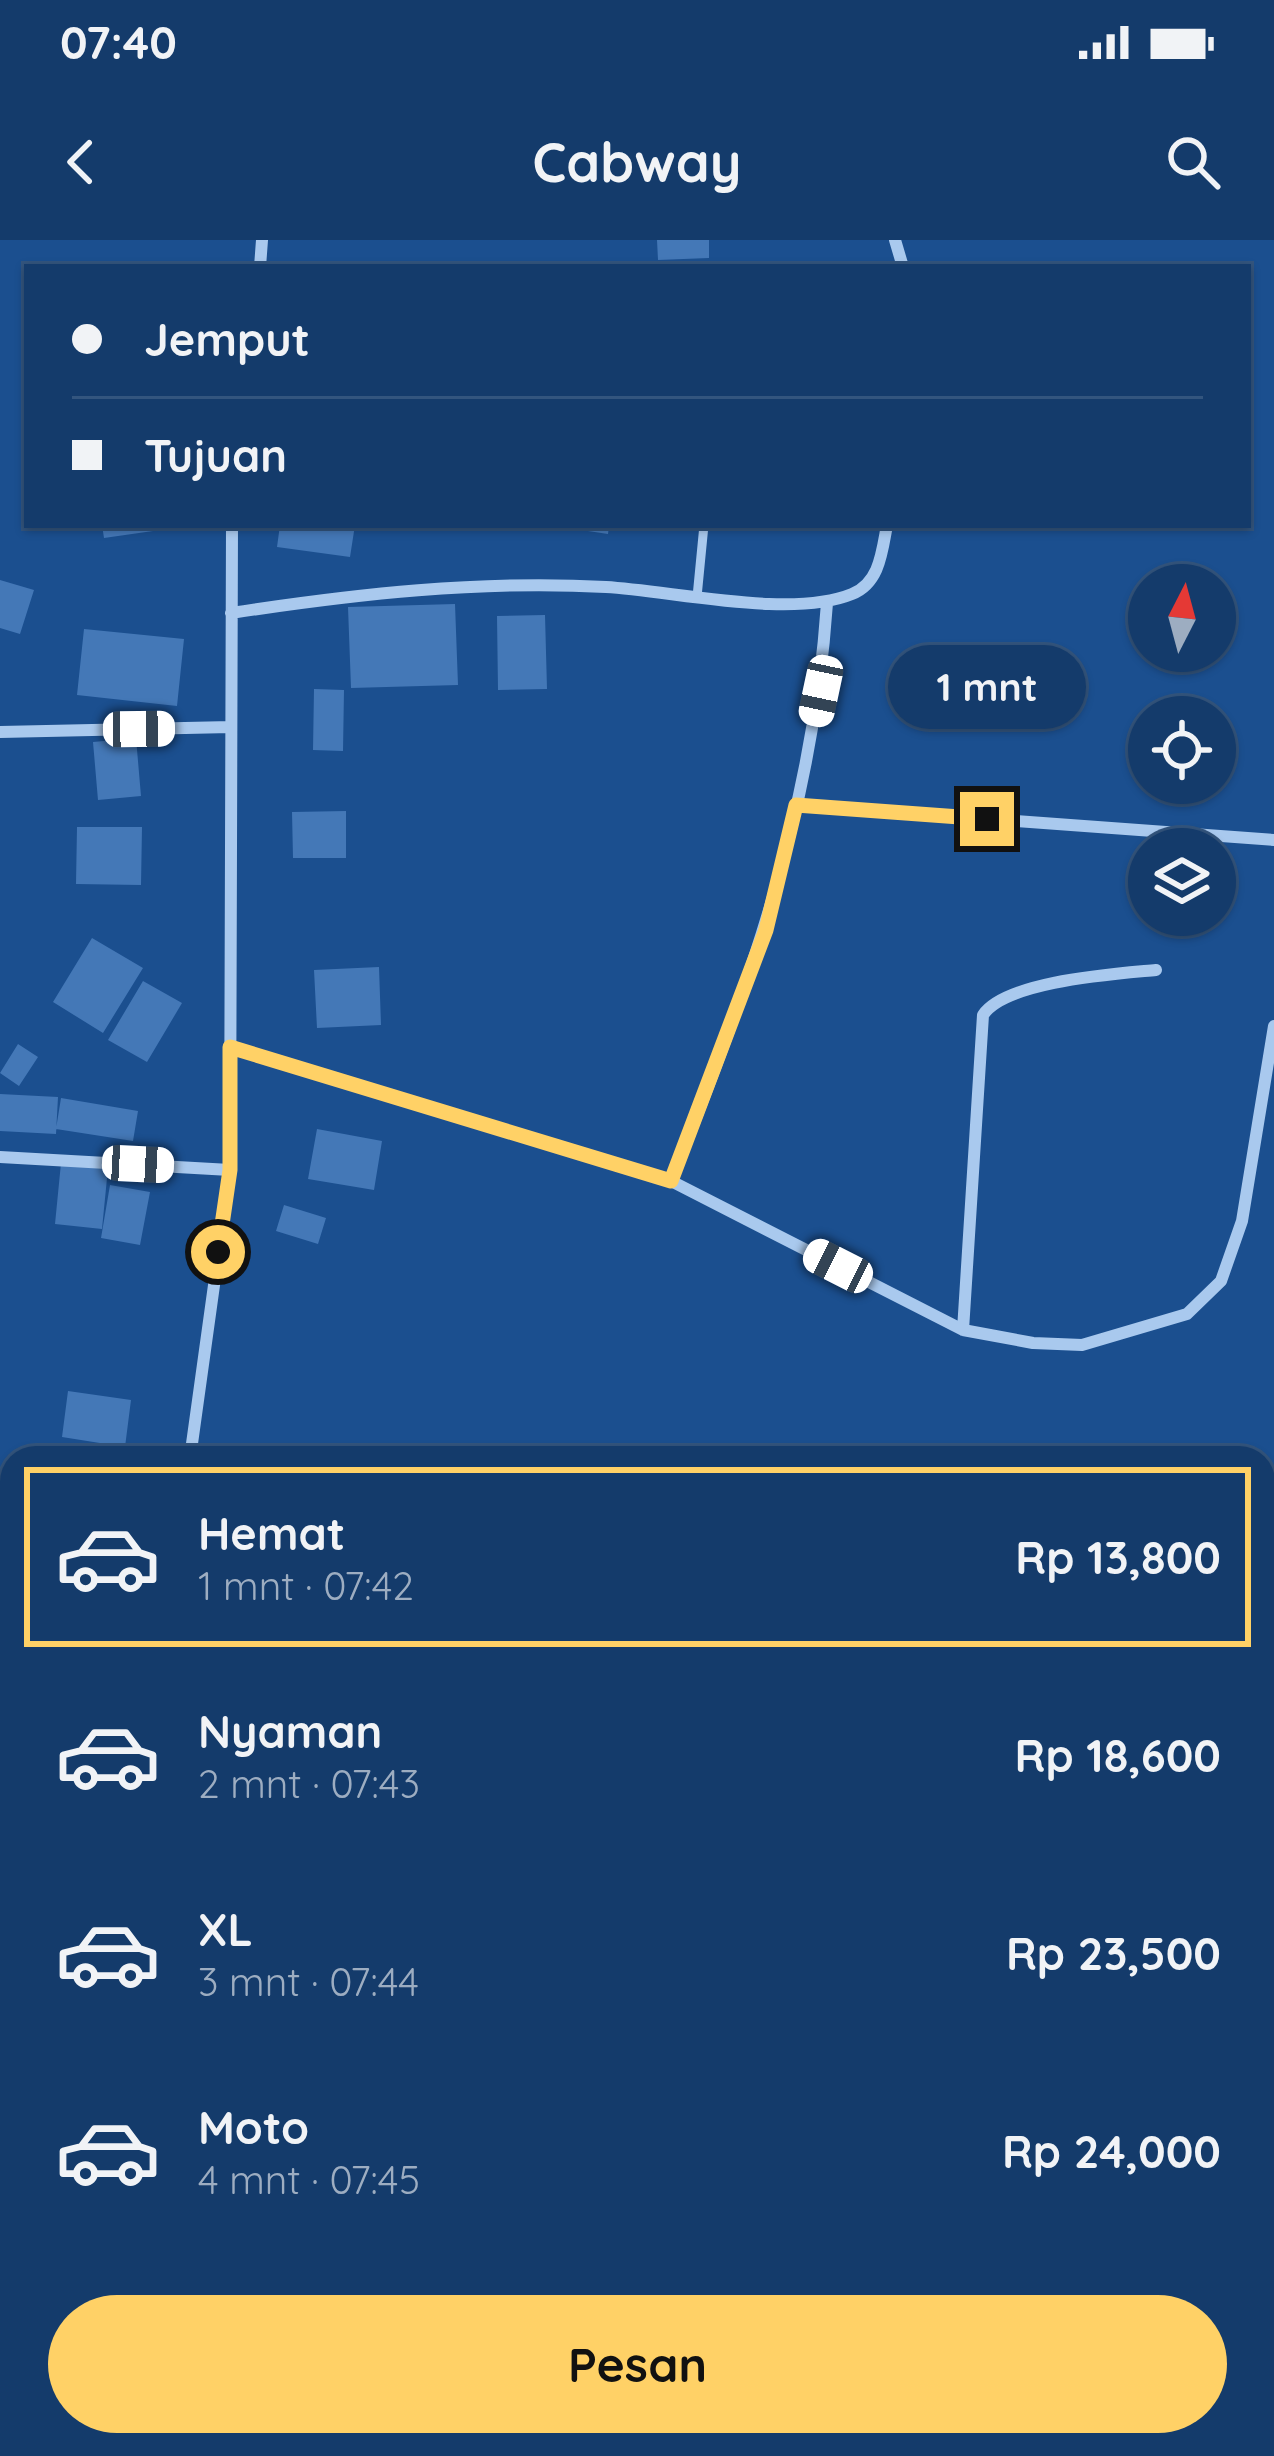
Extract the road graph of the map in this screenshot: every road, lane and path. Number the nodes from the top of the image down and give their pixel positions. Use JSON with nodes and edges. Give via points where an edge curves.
{"nodes":[{"id":1,"x":232,"y":528,"type":"edge"},
{"id":2,"x":704,"y":528,"type":"edge"},
{"id":3,"x":886,"y":528,"type":"edge"},
{"id":4,"x":697,"y":596,"type":"junction"},
{"id":5,"x":827,"y":603,"type":"junction"},
{"id":6,"x":231,"y":613,"type":"junction"},
{"id":7,"x":231,"y":727,"type":"junction"},
{"id":8,"x":0,"y":732,"type":"edge"},
{"id":9,"x":796,"y":805,"type":"junction"},
{"id":10,"x":1274,"y":840,"type":"edge"},
{"id":11,"x":1156,"y":970,"type":"dead end"},
{"id":12,"x":1274,"y":1026,"type":"edge"},
{"id":13,"x":230,"y":1047,"type":"junction"},
{"id":14,"x":0,"y":1157,"type":"edge"},
{"id":15,"x":230,"y":1170,"type":"junction"},
{"id":16,"x":671,"y":1181,"type":"junction"},
{"id":17,"x":963,"y":1330,"type":"junction"},
{"id":18,"x":192,"y":1446,"type":"edge"}],
"edges":[{"from":1,"to":6,"type":"street"},
{"from":2,"to":4,"type":"lane"},
{"from":3,"to":5,"type":"street","via":[[876,575]]},
{"from":4,"to":5,"type":"street"},
{"from":4,"to":6,"type":"street","via":[[471,586]]},
{"from":5,"to":9,"type":"street","via":[[821,691]]},
{"from":6,"to":7,"type":"street"},
{"from":7,"to":8,"type":"street"},
{"from":7,"to":13,"type":"street"},
{"from":9,"to":10,"type":"street"},
{"from":9,"to":16,"type":"street","via":[[766,930]]},
{"from":11,"to":17,"type":"street","via":[[1010,996],[983,1016]]},
{"from":12,"to":17,"type":"street","via":[[1242,1221],[1221,1280],[1186,1314],[1082,1345]]},
{"from":13,"to":15,"type":"street"},
{"from":13,"to":16,"type":"street"},
{"from":14,"to":15,"type":"street"},
{"from":15,"to":18,"type":"street"},
{"from":16,"to":17,"type":"street"}]}
